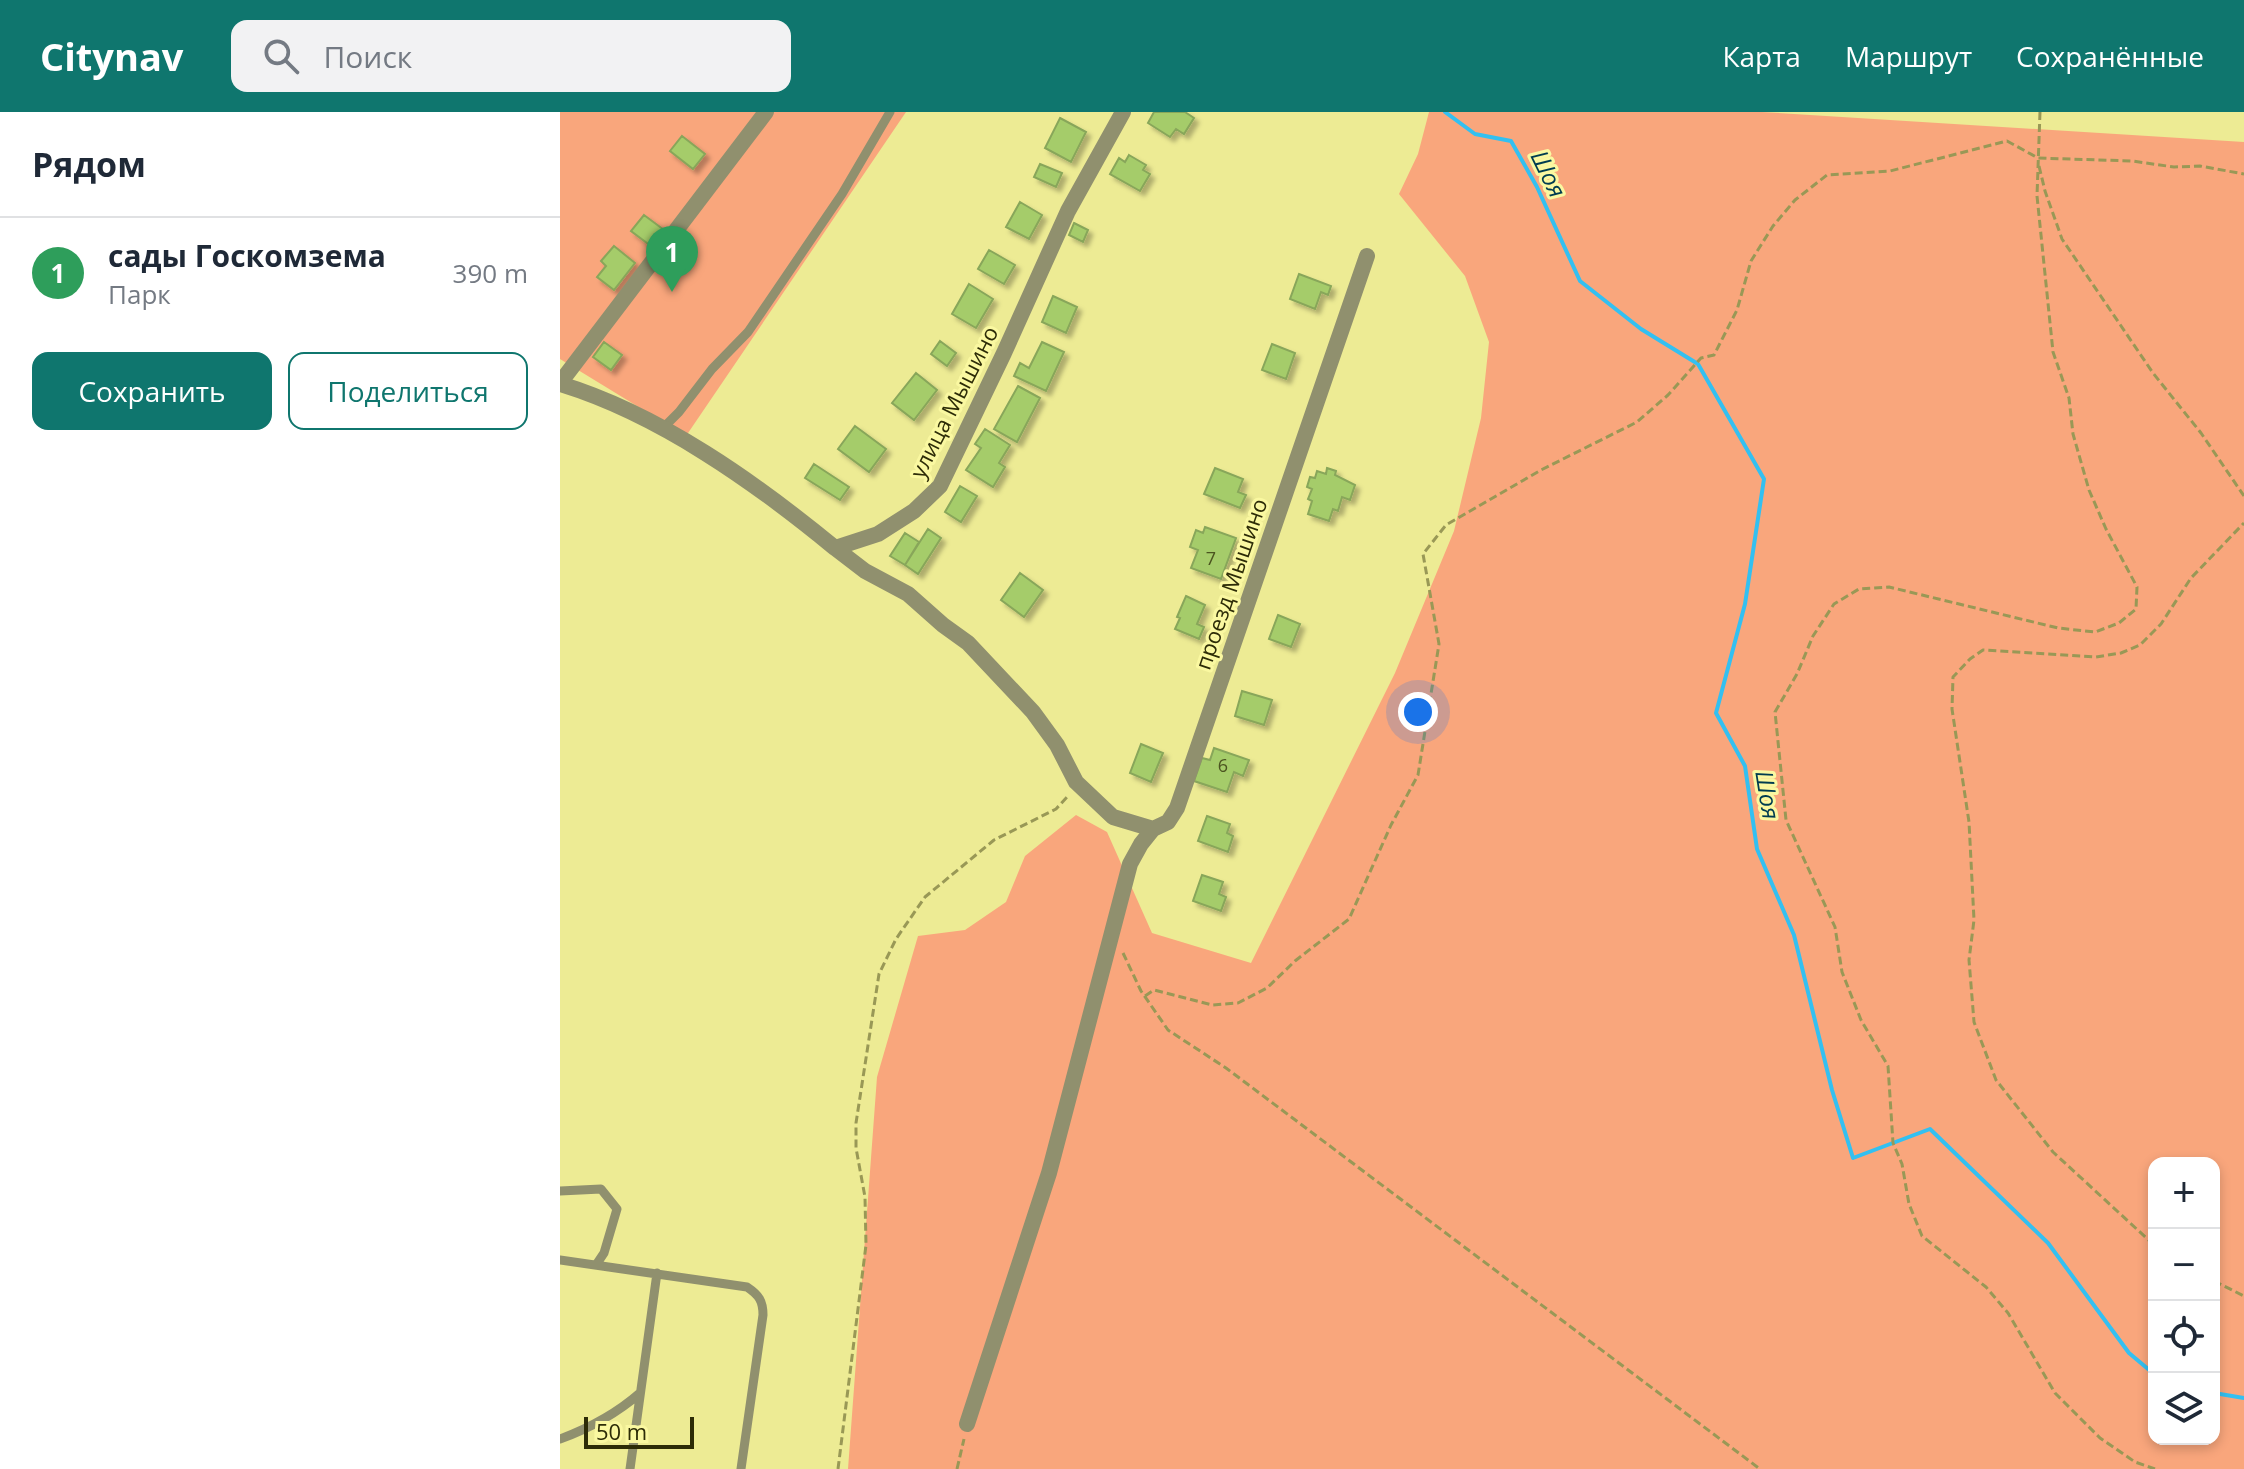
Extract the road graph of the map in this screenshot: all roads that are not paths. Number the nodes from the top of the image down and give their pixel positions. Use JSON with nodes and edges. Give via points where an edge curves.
{"nodes":[{"id":1,"x":766,"y":112,"type":"edge"},
{"id":2,"x":890,"y":112,"type":"edge"},
{"id":3,"x":1123,"y":112,"type":"edge"},
{"id":4,"x":1367,"y":256,"type":"dead end"},
{"id":5,"x":560,"y":384,"type":"edge"},
{"id":6,"x":662,"y":429,"type":"junction"},
{"id":7,"x":835,"y":548,"type":"junction"},
{"id":8,"x":1153,"y":829,"type":"junction"},
{"id":9,"x":560,"y":1191,"type":"edge"},
{"id":10,"x":560,"y":1260,"type":"edge"},
{"id":11,"x":596,"y":1265,"type":"junction"},
{"id":12,"x":657,"y":1273,"type":"junction"},
{"id":13,"x":640,"y":1393,"type":"junction"},
{"id":14,"x":967,"y":1424,"type":"road end"},
{"id":15,"x":560,"y":1439,"type":"edge"},
{"id":16,"x":630,"y":1469,"type":"edge"},
{"id":17,"x":741,"y":1469,"type":"edge"}],
"edges":[{"from":1,"to":5,"type":"street"},
{"from":2,"to":6,"type":"lane","via":[[842,194],[748,332]]},
{"from":3,"to":7,"type":"street","name":"улица Мышино","via":[[1068,211],[940,486],[878,534]]},
{"from":4,"to":8,"type":"street","name":"проезд Мышино","via":[[1177,808],[1168,822]]},
{"from":5,"to":6,"type":"street"},
{"from":6,"to":7,"type":"street","via":[[741,477]]},
{"from":7,"to":8,"type":"street","via":[[908,594],[968,643],[1033,712],[1076,782],[1113,817]]},
{"from":8,"to":14,"type":"street","name":"проезд Мышино","via":[[1130,864],[1049,1173]]},
{"from":9,"to":11,"type":"lane","via":[[601,1189],[617,1209]]},
{"from":10,"to":11,"type":"lane"},
{"from":11,"to":12,"type":"lane"},
{"from":12,"to":13,"type":"lane"},
{"from":12,"to":17,"type":"lane","via":[[747,1287],[763,1304]]},
{"from":13,"to":15,"type":"lane","via":[[618,1412]]},
{"from":13,"to":16,"type":"lane"}]}
